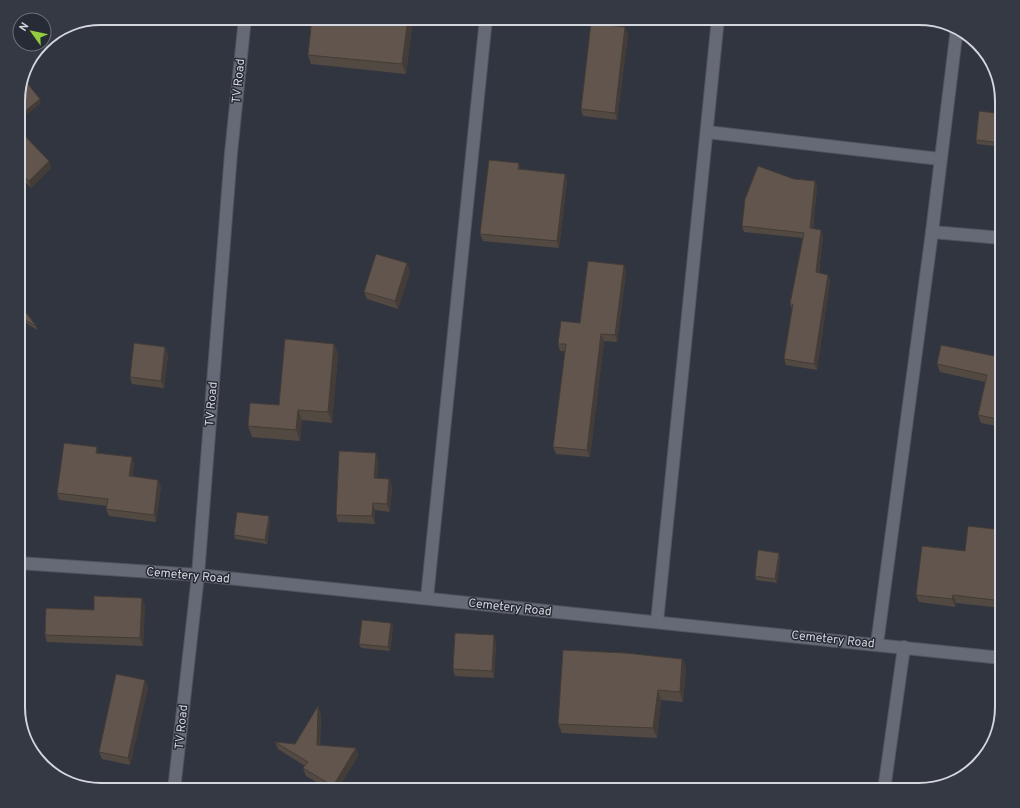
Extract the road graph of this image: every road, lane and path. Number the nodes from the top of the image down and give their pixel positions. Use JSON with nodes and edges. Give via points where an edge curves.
{"nodes":[{"id":1,"x":244,"y":25,"type":"edge"},
{"id":2,"x":485,"y":25,"type":"edge"},
{"id":3,"x":717,"y":25,"type":"edge"},
{"id":4,"x":956,"y":35,"type":"edge"},
{"id":5,"x":707,"y":132,"type":"junction"},
{"id":6,"x":940,"y":159,"type":"junction"},
{"id":7,"x":932,"y":232,"type":"junction"},
{"id":8,"x":995,"y":237,"type":"edge"},
{"id":9,"x":25,"y":563,"type":"edge"},
{"id":10,"x":198,"y":575,"type":"junction"},
{"id":11,"x":427,"y":598,"type":"junction"},
{"id":12,"x":657,"y":622,"type":"junction"},
{"id":13,"x":878,"y":644,"type":"junction"},
{"id":14,"x":904,"y":647,"type":"junction"},
{"id":15,"x":995,"y":657,"type":"edge"},
{"id":16,"x":175,"y":783,"type":"edge"},
{"id":17,"x":885,"y":783,"type":"edge"}],
"edges":[{"from":1,"to":10,"type":"street","name":"TV Road","via":[[230,161]]},
{"from":2,"to":11,"type":"street"},
{"from":3,"to":5,"type":"street"},
{"from":4,"to":6,"type":"street"},
{"from":5,"to":6,"type":"street"},
{"from":5,"to":12,"type":"street"},
{"from":6,"to":7,"type":"street"},
{"from":7,"to":8,"type":"street"},
{"from":7,"to":13,"type":"street"},
{"from":9,"to":10,"type":"street","name":"Cemetery Road"},
{"from":10,"to":11,"type":"street","name":"Cemetery Road"},
{"from":10,"to":16,"type":"street","name":"TV Road"},
{"from":11,"to":12,"type":"street","name":"Cemetery Road"},
{"from":12,"to":13,"type":"street","name":"Cemetery Road"},
{"from":13,"to":14,"type":"street","name":"Cemetery Road"},
{"from":14,"to":15,"type":"street","name":"Cemetery Road"},
{"from":14,"to":17,"type":"street"}]}
